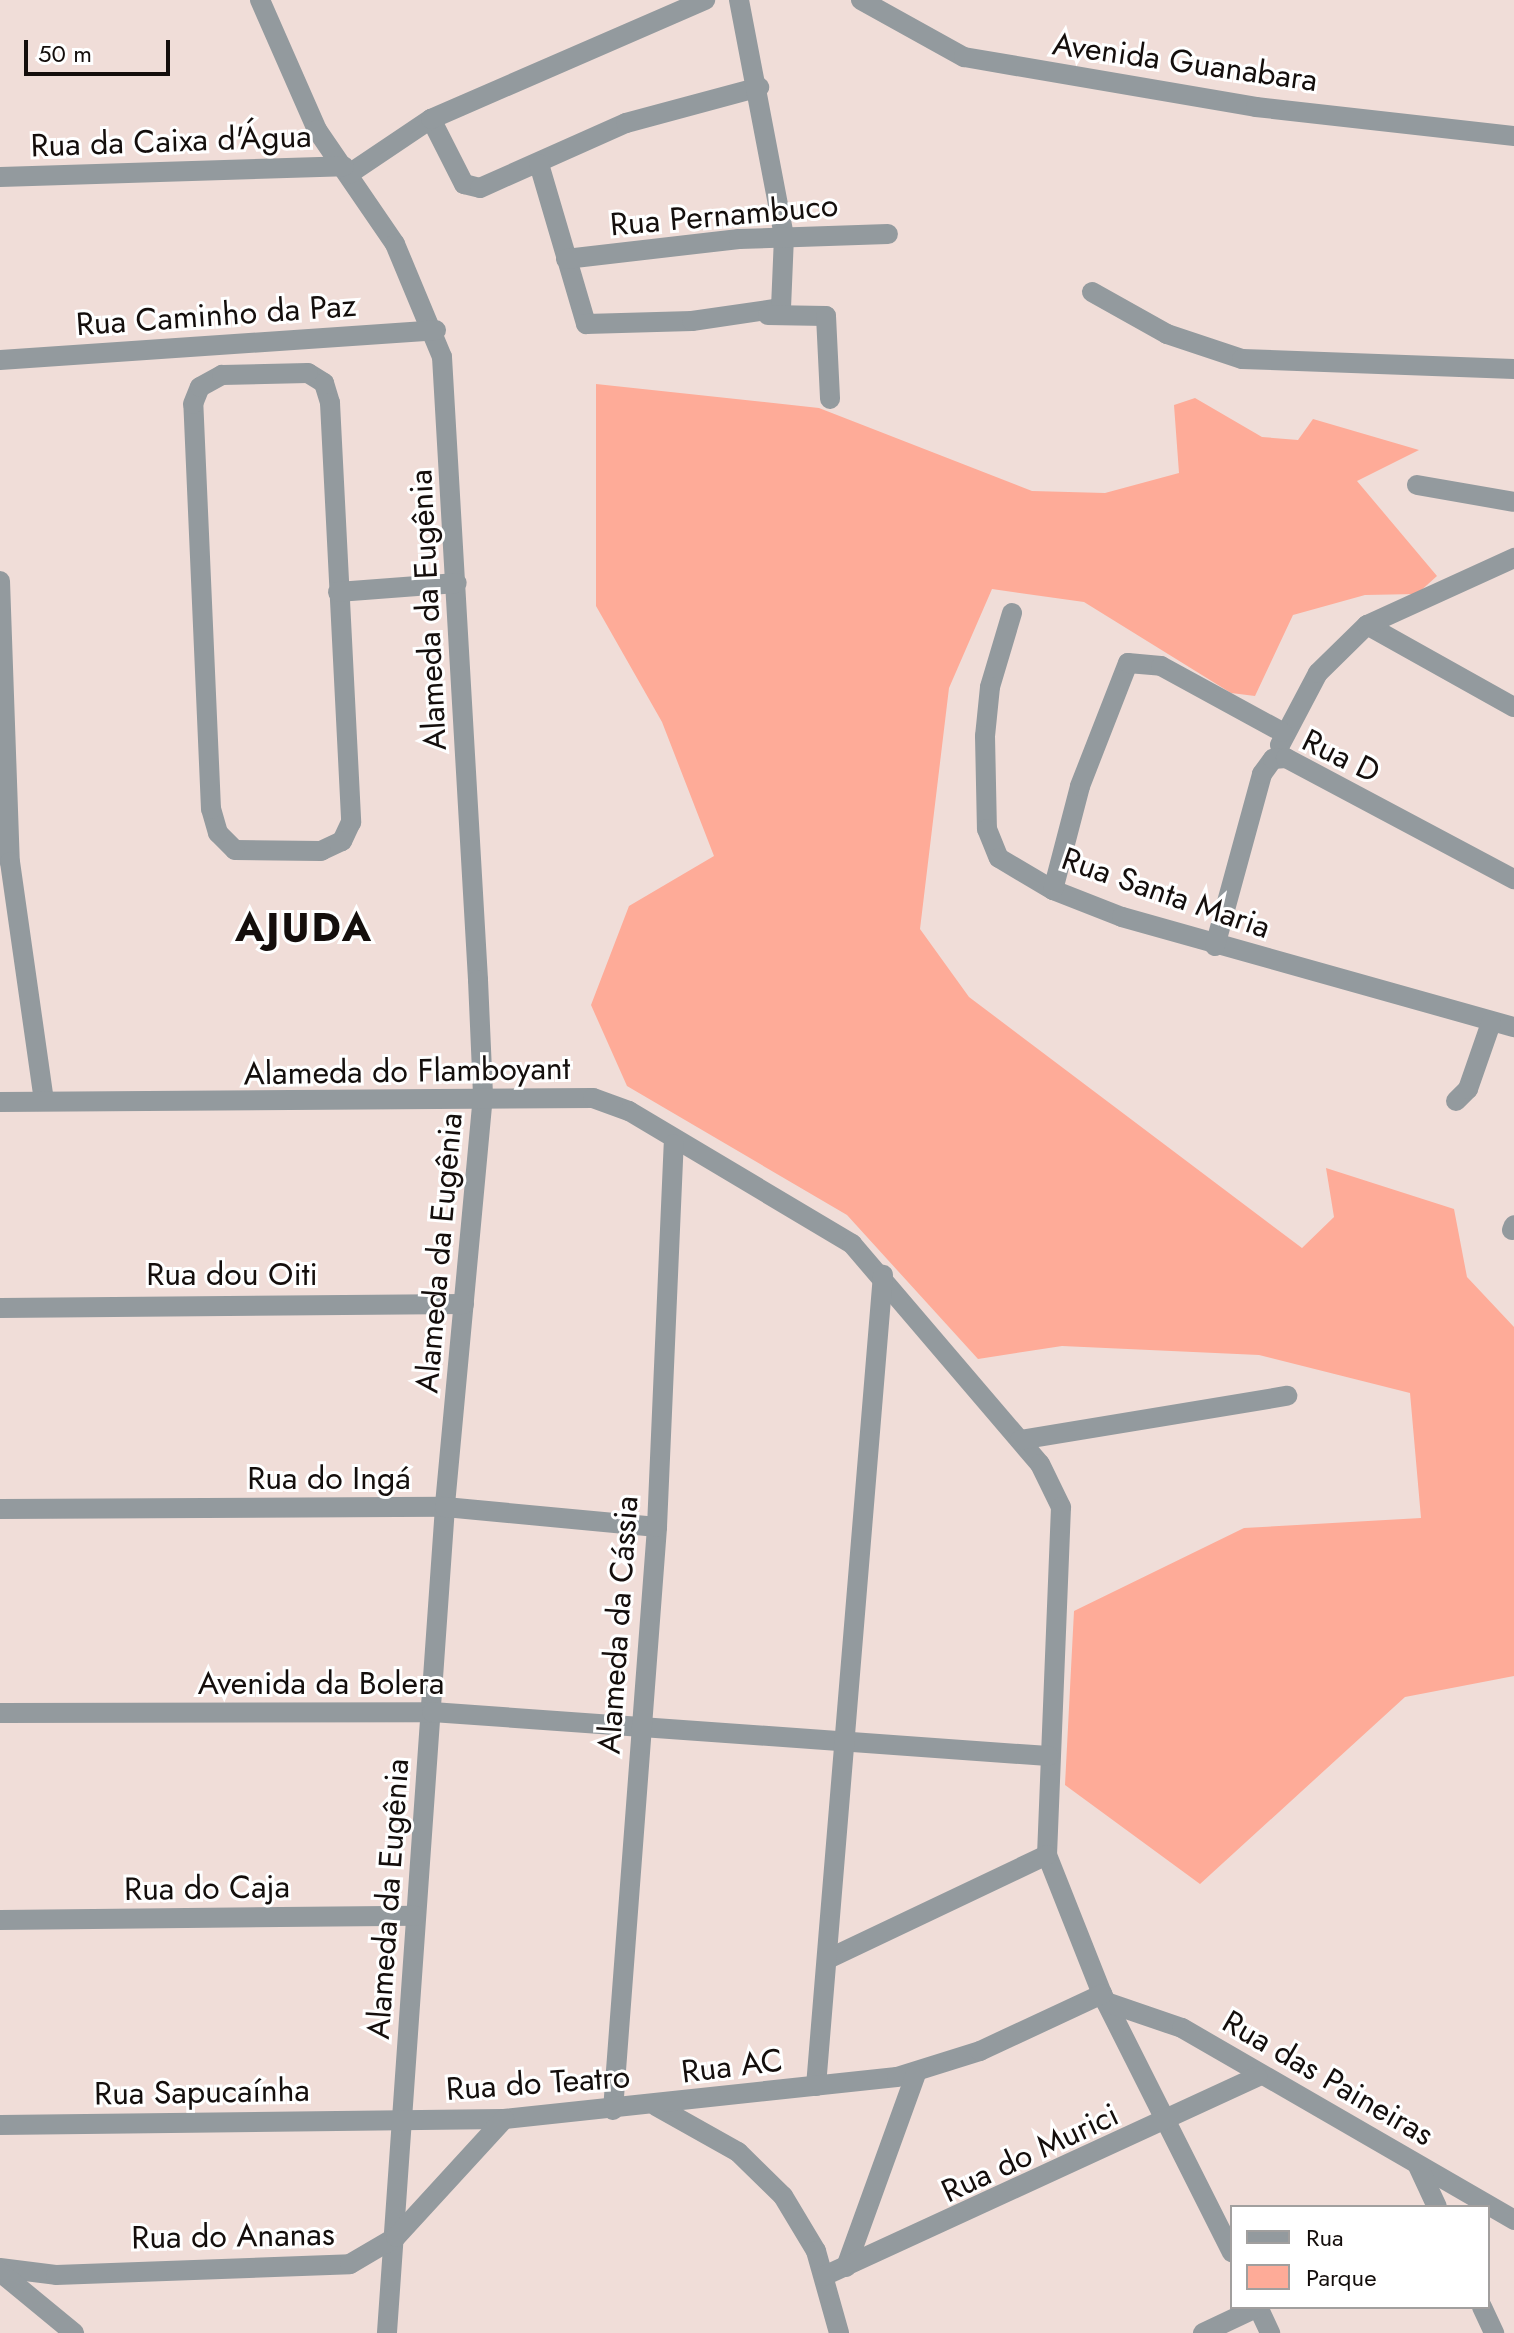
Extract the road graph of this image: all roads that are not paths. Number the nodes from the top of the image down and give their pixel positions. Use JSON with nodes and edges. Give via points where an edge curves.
{"nodes":[{"id":1,"x":260,"y":0,"type":"edge"},
{"id":2,"x":705,"y":0,"type":"edge"},
{"id":3,"x":739,"y":0,"type":"edge"},
{"id":4,"x":861,"y":0,"type":"edge"},
{"id":5,"x":759,"y":87,"type":"junction"},
{"id":6,"x":431,"y":119,"type":"junction"},
{"id":7,"x":1514,"y":136,"type":"edge"},
{"id":8,"x":539,"y":164,"type":"junction"},
{"id":9,"x":346,"y":170,"type":"junction"},
{"id":10,"x":0,"y":177,"type":"edge"},
{"id":11,"x":888,"y":234,"type":"dead end"},
{"id":12,"x":784,"y":236,"type":"junction"},
{"id":13,"x":566,"y":259,"type":"junction"},
{"id":14,"x":1092,"y":292,"type":"dead end"},
{"id":15,"x":776,"y":308,"type":"junction"},
{"id":16,"x":436,"y":330,"type":"junction"},
{"id":17,"x":0,"y":360,"type":"edge"},
{"id":18,"x":1514,"y":369,"type":"edge"},
{"id":19,"x":830,"y":399,"type":"dead end"},
{"id":20,"x":1417,"y":485,"type":"dead end"},
{"id":21,"x":1514,"y":502,"type":"edge"},
{"id":22,"x":1514,"y":558,"type":"edge"},
{"id":23,"x":0,"y":581,"type":"edge"},
{"id":24,"x":457,"y":583,"type":"junction"},
{"id":25,"x":338,"y":592,"type":"junction"},
{"id":26,"x":1012,"y":613,"type":"dead end"},
{"id":27,"x":1367,"y":625,"type":"junction"},
{"id":28,"x":1514,"y":707,"type":"edge"},
{"id":29,"x":1282,"y":732,"type":"junction"},
{"id":30,"x":1278,"y":758,"type":"junction"},
{"id":31,"x":1514,"y":879,"type":"edge"},
{"id":32,"x":1053,"y":890,"type":"junction"},
{"id":33,"x":1215,"y":946,"type":"junction"},
{"id":34,"x":1491,"y":1023,"type":"junction"},
{"id":35,"x":1514,"y":1027,"type":"edge"},
{"id":36,"x":483,"y":1095,"type":"junction"},
{"id":37,"x":44,"y":1101,"type":"junction"},
{"id":38,"x":1456,"y":1101,"type":"dead end"},
{"id":39,"x":0,"y":1102,"type":"edge"},
{"id":40,"x":674,"y":1144,"type":"junction"},
{"id":41,"x":883,"y":1275,"type":"junction"},
{"id":42,"x":464,"y":1304,"type":"junction"},
{"id":43,"x":0,"y":1308,"type":"edge"},
{"id":44,"x":1287,"y":1396,"type":"dead end"},
{"id":45,"x":1020,"y":1440,"type":"junction"},
{"id":46,"x":445,"y":1507,"type":"junction"},
{"id":47,"x":0,"y":1509,"type":"edge"},
{"id":48,"x":657,"y":1527,"type":"junction"},
{"id":49,"x":432,"y":1712,"type":"junction"},
{"id":50,"x":0,"y":1713,"type":"edge"},
{"id":51,"x":641,"y":1722,"type":"junction"},
{"id":52,"x":847,"y":1739,"type":"junction"},
{"id":53,"x":1048,"y":1756,"type":"junction"},
{"id":54,"x":1047,"y":1855,"type":"junction"},
{"id":55,"x":415,"y":1916,"type":"junction"},
{"id":56,"x":0,"y":1920,"type":"edge"},
{"id":57,"x":830,"y":1958,"type":"junction"},
{"id":58,"x":1104,"y":1998,"type":"junction"},
{"id":59,"x":916,"y":2074,"type":"junction"},
{"id":60,"x":1257,"y":2077,"type":"junction"},
{"id":61,"x":816,"y":2086,"type":"junction"},
{"id":62,"x":656,"y":2106,"type":"junction"},
{"id":63,"x":613,"y":2110,"type":"junction"},
{"id":64,"x":504,"y":2119,"type":"junction"},
{"id":65,"x":404,"y":2120,"type":"junction"},
{"id":66,"x":1170,"y":2121,"type":"junction"},
{"id":67,"x":0,"y":2125,"type":"edge"},
{"id":68,"x":1418,"y":2166,"type":"junction"},
{"id":69,"x":1436,"y":2205,"type":"edge"},
{"id":70,"x":1487,"y":2205,"type":"edge"},
{"id":71,"x":1490,"y":2206,"type":"edge"},
{"id":72,"x":1514,"y":2220,"type":"edge"},
{"id":73,"x":396,"y":2237,"type":"junction"},
{"id":74,"x":1230,"y":2248,"type":"edge"},
{"id":75,"x":846,"y":2267,"type":"junction"},
{"id":76,"x":0,"y":2270,"type":"edge"},
{"id":77,"x":824,"y":2276,"type":"junction"},
{"id":78,"x":1254,"y":2309,"type":"edge"},
{"id":79,"x":1259,"y":2309,"type":"edge"},
{"id":80,"x":1483,"y":2309,"type":"edge"},
{"id":81,"x":74,"y":2333,"type":"edge"},
{"id":82,"x":387,"y":2333,"type":"edge"},
{"id":83,"x":839,"y":2333,"type":"edge"},
{"id":84,"x":1203,"y":2333,"type":"edge"},
{"id":85,"x":1270,"y":2333,"type":"edge"},
{"id":86,"x":1494,"y":2333,"type":"edge"}],
"edges":[{"from":1,"to":9,"type":"street","name":"Alameda da Eugênia","via":[[317,130]]},
{"from":2,"to":6,"type":"street"},
{"from":3,"to":5,"type":"street"},
{"from":4,"to":7,"type":"street","name":"Avenida Guanabara","via":[[964,57],[1256,107]]},
{"from":5,"to":8,"type":"street","via":[[626,123]]},
{"from":5,"to":12,"type":"street"},
{"from":6,"to":8,"type":"street","via":[[464,184],[492,185]]},
{"from":6,"to":9,"type":"street"},
{"from":8,"to":13,"type":"street"},
{"from":9,"to":10,"type":"street","name":"Rua da Caixa d'Água"},
{"from":9,"to":16,"type":"street","name":"Alameda da Eugênia","via":[[395,244]]},
{"from":11,"to":12,"type":"street","name":"Rua Pernambuco"},
{"from":12,"to":13,"type":"street","name":"Rua Pernambuco"},
{"from":12,"to":15,"type":"street"},
{"from":13,"to":15,"type":"street","via":[[586,324]]},
{"from":14,"to":18,"type":"street","via":[[1167,334],[1242,359]]},
{"from":15,"to":19,"type":"street","via":[[826,316]]},
{"from":16,"to":17,"type":"street","name":"Rua Caminho da Paz"},
{"from":16,"to":24,"type":"street","name":"Alameda da Eugênia","via":[[446,390]]},
{"from":20,"to":21,"type":"street"},
{"from":22,"to":27,"type":"street"},
{"from":23,"to":37,"type":"street","via":[[10,862]]},
{"from":24,"to":25,"type":"street"},
{"from":24,"to":36,"type":"street","name":"Alameda da Eugênia"},
{"from":25,"to":25,"type":"street","via":[[348,833],[321,851],[235,850],[218,833],[211,809],[192,413],[208,380],[308,373],[324,383]]},
{"from":26,"to":32,"type":"street","name":"Rua Santa Maria","via":[[990,687],[987,829],[999,858]]},
{"from":27,"to":28,"type":"street"},
{"from":27,"to":29,"type":"street","via":[[1318,673]]},
{"from":29,"to":30,"type":"street"},
{"from":29,"to":32,"type":"street","via":[[1161,666],[1128,663],[1080,786]]},
{"from":30,"to":31,"type":"street","name":"Rua D"},
{"from":30,"to":33,"type":"street","name":"Rua D","via":[[1262,774]]},
{"from":32,"to":33,"type":"street","name":"Rua Santa Maria"},
{"from":33,"to":34,"type":"street","name":"Rua Santa Maria"},
{"from":34,"to":35,"type":"street","name":"Rua Santa Maria"},
{"from":34,"to":38,"type":"street","via":[[1468,1089]]},
{"from":36,"to":37,"type":"street","name":"Alameda do Flamboyant"},
{"from":36,"to":40,"type":"street","name":"Alameda do Flamboyant","via":[[612,1103]]},
{"from":36,"to":42,"type":"street","name":"Alameda da Eugênia"},
{"from":37,"to":39,"type":"street","name":"Alameda do Flamboyant"},
{"from":40,"to":41,"type":"street","name":"Alameda do Flamboyant","via":[[821,1224]]},
{"from":40,"to":48,"type":"street","name":"Alameda da Cássia"},
{"from":41,"to":45,"type":"street","name":"Alameda do Flamboyant"},
{"from":41,"to":52,"type":"street"},
{"from":42,"to":43,"type":"street","name":"Rua dou Oiti"},
{"from":42,"to":46,"type":"street","name":"Alameda da Eugênia"},
{"from":44,"to":45,"type":"street"},
{"from":45,"to":53,"type":"street","name":"Alameda do Flamboyant","via":[[1061,1507]]},
{"from":46,"to":47,"type":"street","name":"Rua do Ingá"},
{"from":46,"to":48,"type":"street","name":"Rua do Ingá"},
{"from":46,"to":49,"type":"street","name":"Alameda da Eugênia"},
{"from":48,"to":51,"type":"street","name":"Alameda da Cássia"},
{"from":49,"to":50,"type":"street","name":"Avenida da Bolera"},
{"from":49,"to":51,"type":"street","name":"Avenida da Bolera"},
{"from":49,"to":55,"type":"street","name":"Alameda da Eugênia"},
{"from":51,"to":52,"type":"street","name":"Avenida da Bolera"},
{"from":51,"to":63,"type":"street","name":"Alameda da Cássia"},
{"from":52,"to":53,"type":"street","name":"Avenida da Bolera"},
{"from":52,"to":57,"type":"street"},
{"from":53,"to":54,"type":"street","name":"Alameda do Flamboyant"},
{"from":54,"to":57,"type":"street"},
{"from":54,"to":58,"type":"street","name":"Alameda do Flamboyant"},
{"from":55,"to":56,"type":"street","name":"Rua do Caja"},
{"from":55,"to":65,"type":"street","name":"Alameda da Eugênia"},
{"from":57,"to":61,"type":"street"},
{"from":58,"to":59,"type":"street","name":"Rua AC"},
{"from":58,"to":60,"type":"street","name":"Rua das Paineiras","via":[[1182,2028]]},
{"from":58,"to":66,"type":"street","name":"Alameda do Flamboyant"},
{"from":59,"to":61,"type":"street","name":"Rua AC"},
{"from":59,"to":75,"type":"street"},
{"from":60,"to":66,"type":"street","name":"Rua do Murici"},
{"from":60,"to":68,"type":"street","name":"Rua das Paineiras"},
{"from":61,"to":62,"type":"street","name":"Rua AC"},
{"from":62,"to":63,"type":"street","name":"Rua do Teatro"},
{"from":62,"to":77,"type":"street","name":"Rua do Teatro","via":[[763,2173],[800,2222]]},
{"from":63,"to":64,"type":"street","name":"Rua do Teatro"},
{"from":64,"to":65,"type":"street","name":"Rua do Teatro"},
{"from":64,"to":73,"type":"street","name":"Rua do Ananas"},
{"from":65,"to":67,"type":"street","name":"Rua Sapucaínha"},
{"from":65,"to":73,"type":"street","name":"Alameda da Eugênia"},
{"from":66,"to":74,"type":"street","name":"Alameda do Flamboyant"},
{"from":66,"to":75,"type":"street","name":"Rua do Murici"},
{"from":68,"to":69,"type":"street"},
{"from":68,"to":70,"type":"street","name":"Rua das Paineiras"},
{"from":71,"to":72,"type":"street","name":"Rua das Paineiras"},
{"from":73,"to":76,"type":"street","name":"Rua do Ananas","via":[[350,2264],[312,2270],[120,2268],[56,2275]]},
{"from":73,"to":82,"type":"street","name":"Alameda da Eugênia"},
{"from":75,"to":77,"type":"street","name":"Rua do Murici"},
{"from":76,"to":81,"type":"street"},
{"from":77,"to":83,"type":"street","name":"Rua do Teatro"},
{"from":78,"to":84,"type":"street"},
{"from":79,"to":85,"type":"street"},
{"from":80,"to":86,"type":"street"}]}
